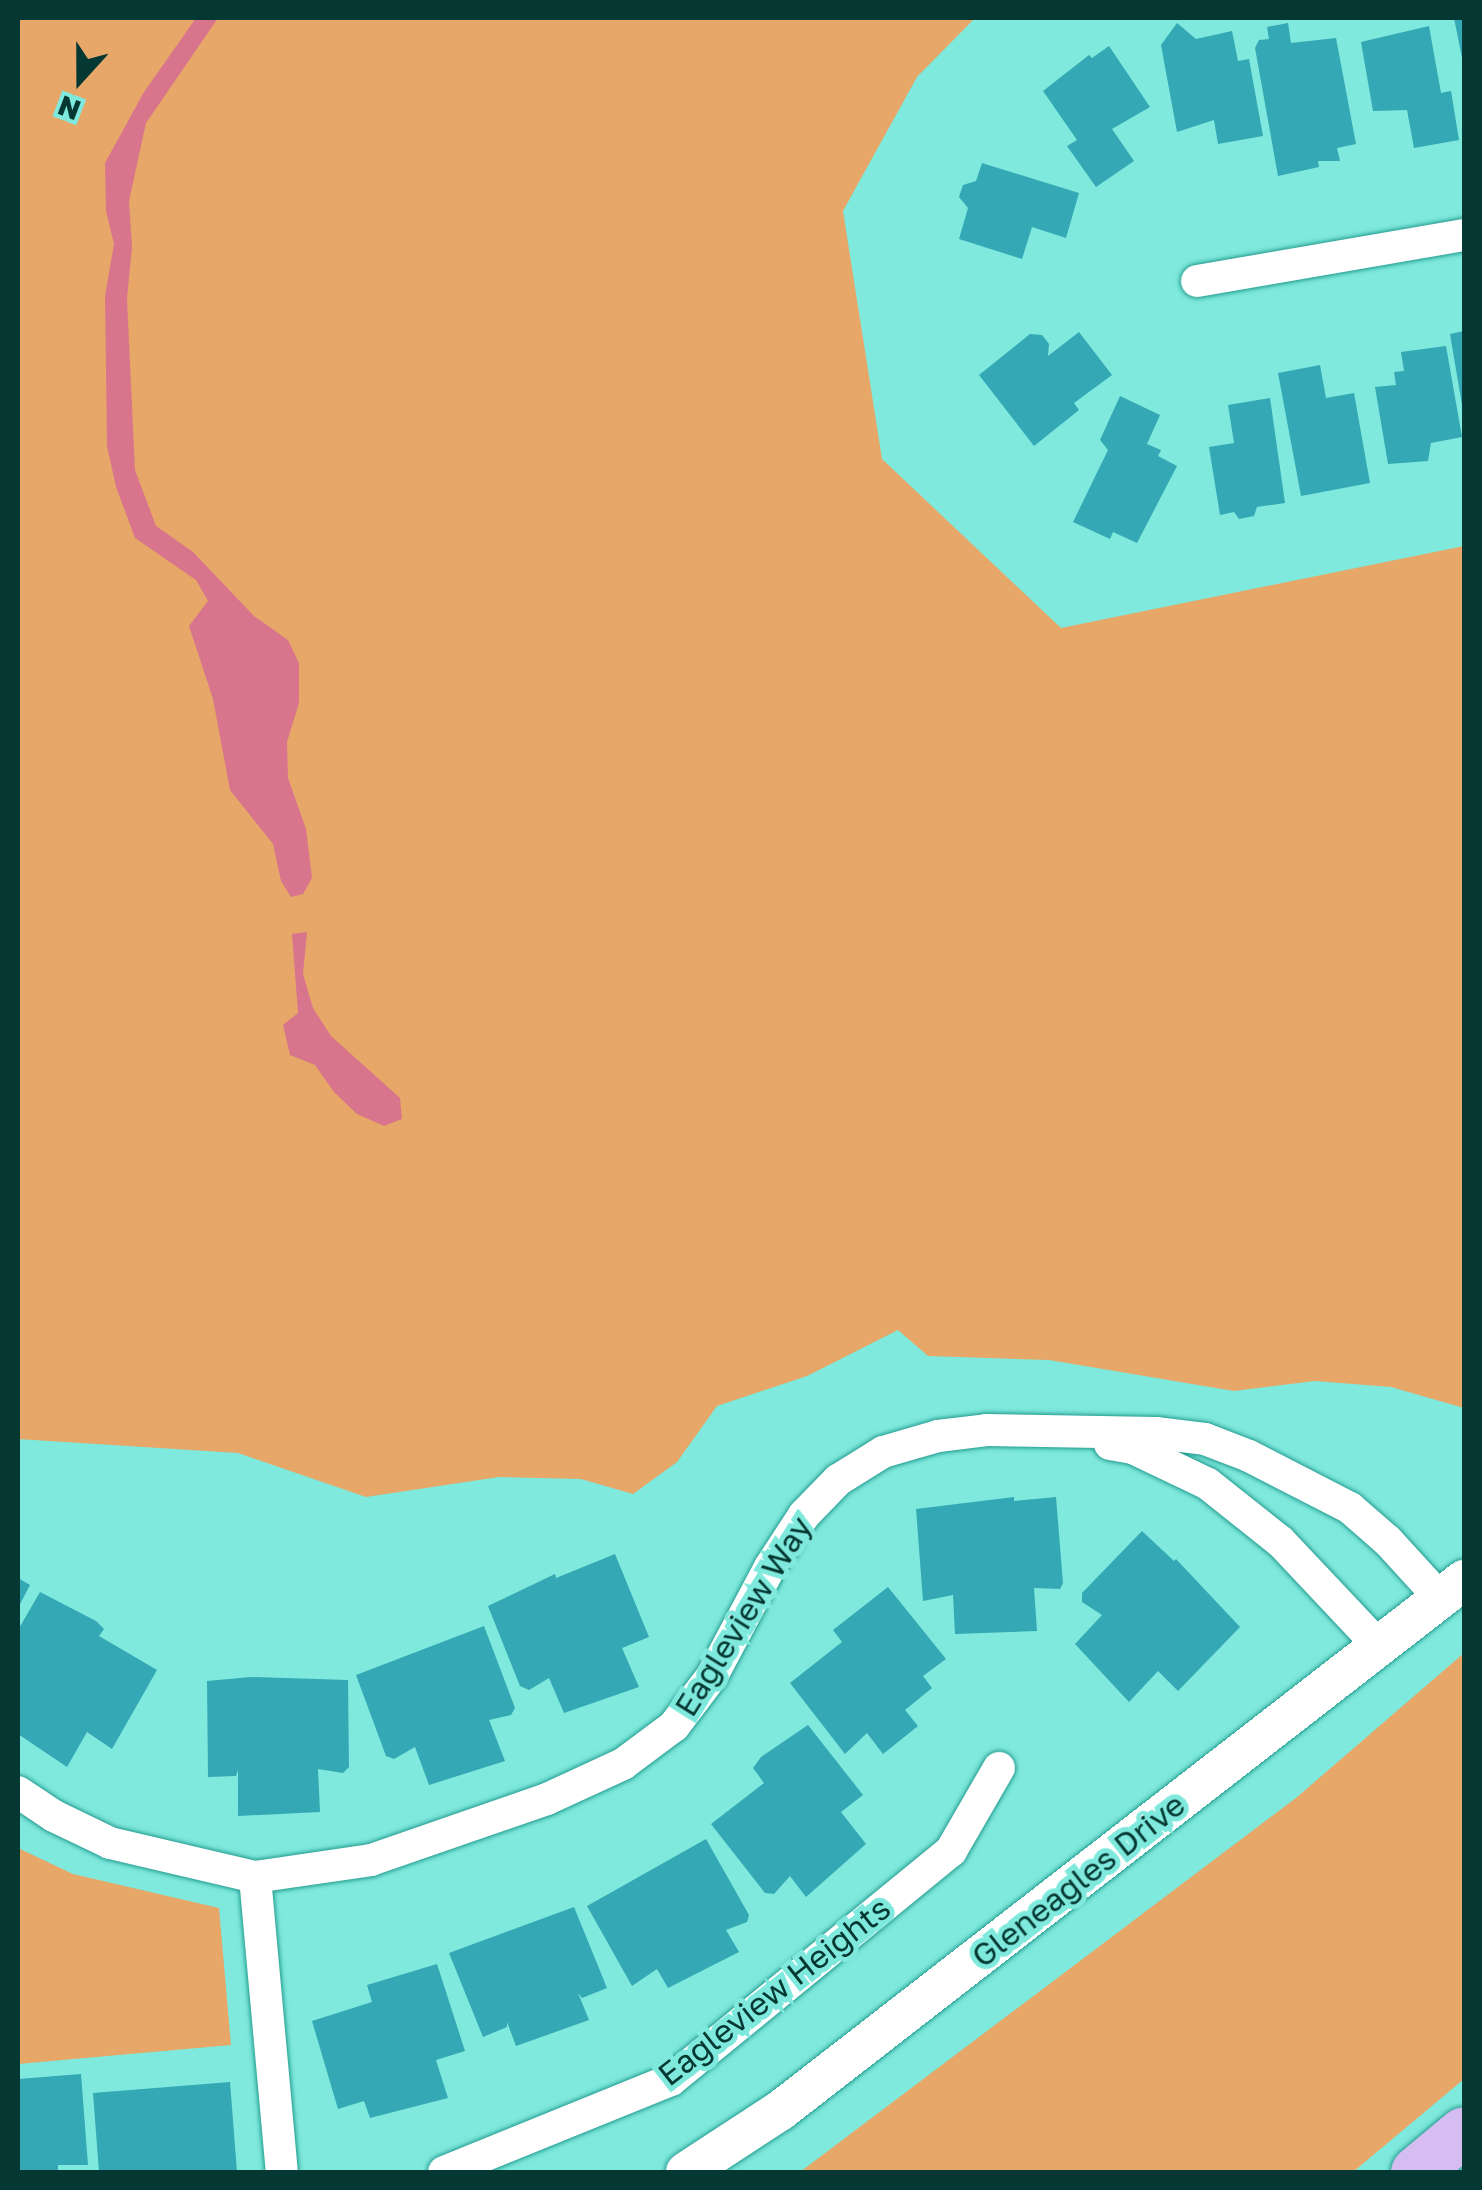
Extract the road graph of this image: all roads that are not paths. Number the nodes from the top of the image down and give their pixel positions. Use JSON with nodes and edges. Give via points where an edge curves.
{"nodes":[{"id":1,"x":1464,"y":235,"type":"edge"},
{"id":2,"x":1197,"y":281,"type":"dead end"},
{"id":3,"x":1061,"y":1435,"type":"junction"},
{"id":4,"x":1452,"y":1589,"type":"edge"},
{"id":5,"x":1378,"y":1646,"type":"junction"},
{"id":6,"x":999,"y":1768,"type":"dead end"},
{"id":7,"x":18,"y":1792,"type":"edge"},
{"id":8,"x":255,"y":1877,"type":"junction"},
{"id":9,"x":1464,"y":2132,"type":"edge"},
{"id":10,"x":282,"y":2172,"type":"edge"},
{"id":11,"x":444,"y":2172,"type":"edge"},
{"id":12,"x":686,"y":2172,"type":"edge"},
{"id":13,"x":1416,"y":2172,"type":"edge"}],
"edges":[{"from":1,"to":2,"type":"street"},
{"from":3,"to":4,"type":"street","name":"Eagleview Way","via":[[1156,1433],[1204,1439],[1250,1456],[1350,1508]]},
{"from":3,"to":5,"type":"street","name":"Eagleview Way","via":[[1133,1448],[1208,1484],[1282,1542]]},
{"from":3,"to":8,"type":"street","name":"Eagleview Way","via":[[987,1430],[938,1436],[883,1452],[838,1480],[804,1514],[684,1714],[623,1764],[547,1799],[371,1860]]},
{"from":4,"to":5,"type":"street","name":"Gleneagles Drive"},
{"from":5,"to":12,"type":"street","name":"Gleneagles Drive","via":[[780,2110]]},
{"from":6,"to":11,"type":"street","name":"Eagleview Heights","via":[[951,1851],[670,2080]]},
{"from":7,"to":8,"type":"street","name":"Eagleview Way","via":[[110,1843]]},
{"from":8,"to":10,"type":"street"},
{"from":9,"to":13,"type":"main road"}]}
